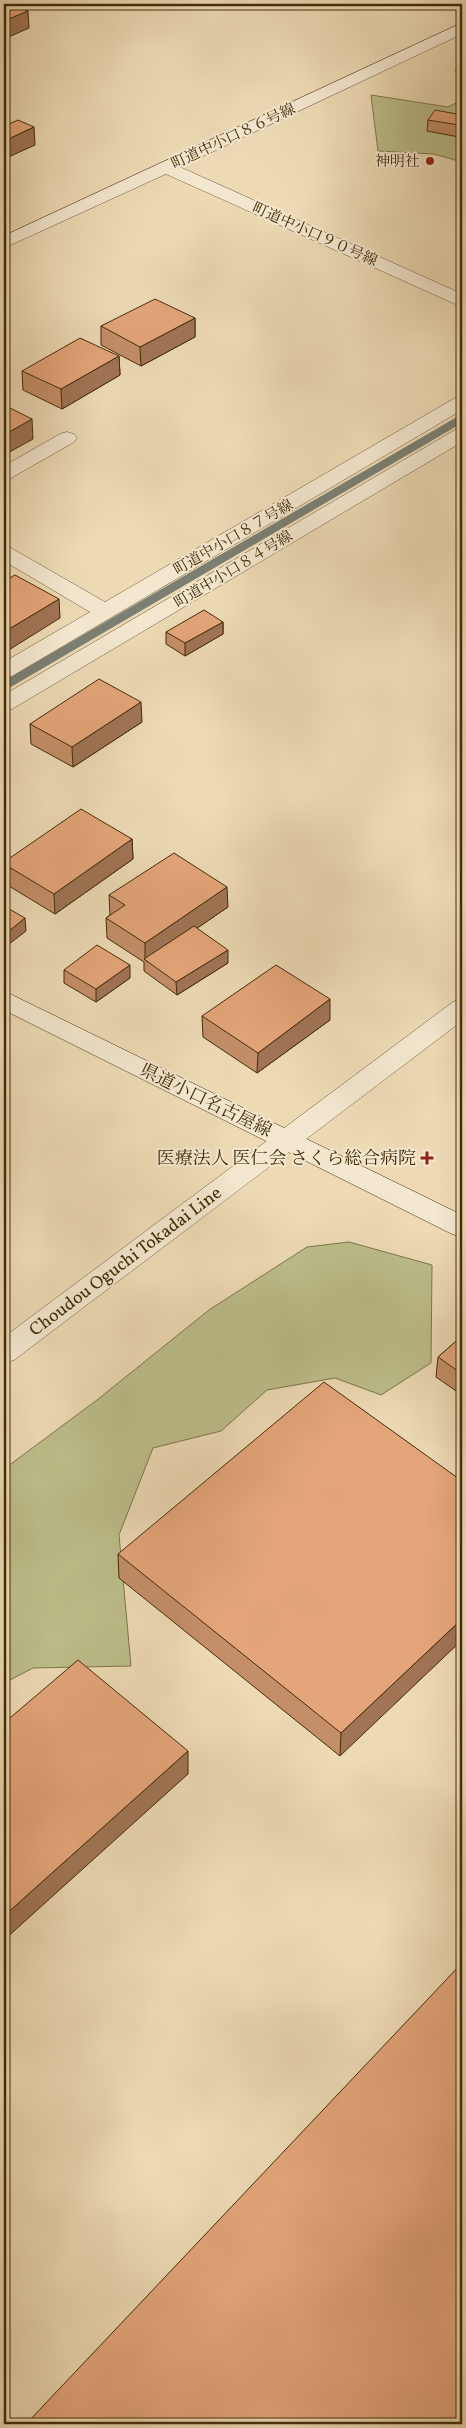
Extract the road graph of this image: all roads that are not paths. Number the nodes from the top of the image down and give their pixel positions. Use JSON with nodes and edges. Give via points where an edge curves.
{"nodes":[{"id":1,"x":462,"y":28,"type":"edge"},
{"id":2,"x":168,"y":168,"type":"junction"},
{"id":3,"x":4,"y":243,"type":"edge"},
{"id":4,"x":462,"y":301,"type":"edge"},
{"id":5,"x":462,"y":402,"type":"edge"},
{"id":6,"x":462,"y":434,"type":"edge"},
{"id":7,"x":66,"y":438,"type":"dead end"},
{"id":8,"x":4,"y":474,"type":"edge"},
{"id":9,"x":4,"y":552,"type":"edge"},
{"id":10,"x":106,"y":612,"type":"junction"},
{"id":11,"x":4,"y":671,"type":"edge"},
{"id":12,"x":4,"y":704,"type":"edge"},
{"id":13,"x":4,"y":1000,"type":"edge"},
{"id":14,"x":462,"y":1008,"type":"edge"},
{"id":15,"x":287,"y":1140,"type":"junction"},
{"id":16,"x":462,"y":1227,"type":"edge"},
{"id":17,"x":4,"y":1352,"type":"edge"}],
"edges":[{"from":1,"to":2,"type":"street","name":"町道中小口８６号線"},
{"from":2,"to":3,"type":"street","name":"町道中小口８６号線"},
{"from":2,"to":4,"type":"street","name":"町道中小口９０号線"},
{"from":5,"to":10,"type":"street","name":"町道中小口８７号線"},
{"from":6,"to":12,"type":"street","name":"町道中小口８４号線"},
{"from":7,"to":8,"type":"street"},
{"from":9,"to":10,"type":"street"},
{"from":10,"to":11,"type":"street","name":"町道中小口８７号線"},
{"from":13,"to":15,"type":"street","name":"県道小口名古屋線"},
{"from":14,"to":15,"type":"street","name":"Choudou Oguchi Tokadai Line"},
{"from":15,"to":16,"type":"street","name":"県道小口名古屋線"},
{"from":15,"to":17,"type":"street","name":"Choudou Oguchi Tokadai Line"}]}
